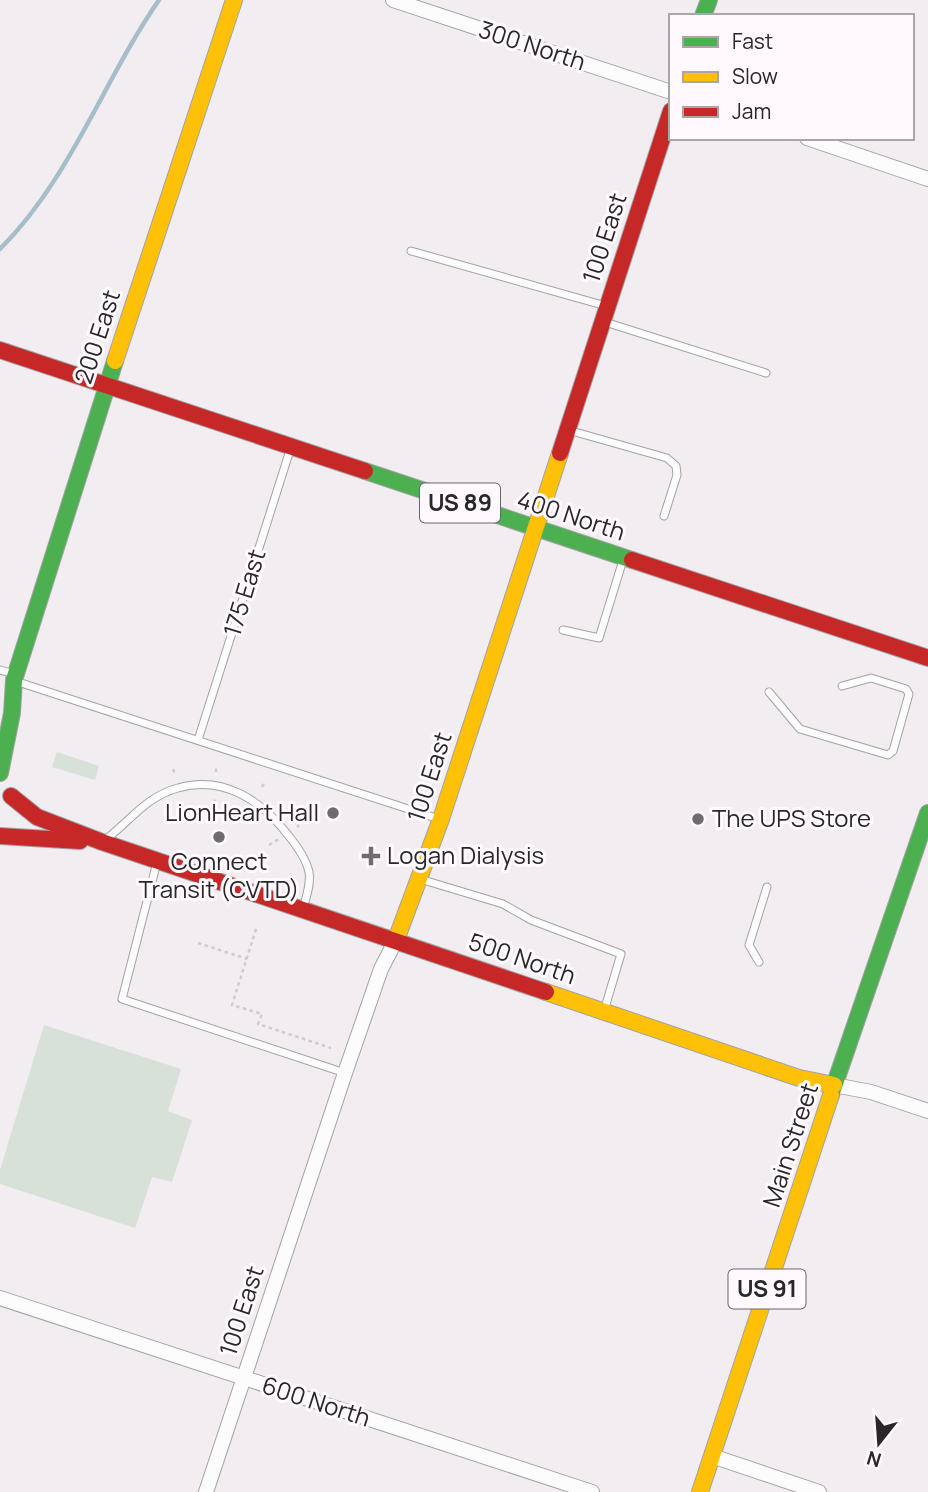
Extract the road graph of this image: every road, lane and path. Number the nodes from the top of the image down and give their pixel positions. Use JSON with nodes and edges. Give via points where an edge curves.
{"nodes":[{"id":1,"x":234,"y":0,"type":"edge"},
{"id":2,"x":393,"y":0,"type":"edge"},
{"id":3,"x":669,"y":91,"type":"edge"},
{"id":4,"x":669,"y":117,"type":"edge"},
{"id":5,"x":813,"y":140,"type":"edge"},
{"id":6,"x":928,"y":179,"type":"edge"},
{"id":7,"x":411,"y":251,"type":"dead end"},
{"id":8,"x":604,"y":313,"type":"junction"},
{"id":9,"x":0,"y":350,"type":"edge"},
{"id":10,"x":766,"y":373,"type":"dead end"},
{"id":11,"x":106,"y":385,"type":"junction"},
{"id":12,"x":566,"y":429,"type":"junction"},
{"id":13,"x":291,"y":447,"type":"junction"},
{"id":14,"x":664,"y":516,"type":"dead end"},
{"id":15,"x":534,"y":527,"type":"junction"},
{"id":16,"x":624,"y":557,"type":"junction"},
{"id":17,"x":563,"y":630,"type":"dead end"},
{"id":18,"x":928,"y":658,"type":"edge"},
{"id":19,"x":10,"y":679,"type":"edge"},
{"id":20,"x":842,"y":686,"type":"dead end"},
{"id":21,"x":769,"y":692,"type":"dead end"},
{"id":22,"x":0,"y":705,"type":"edge"},
{"id":23,"x":198,"y":740,"type":"junction"},
{"id":24,"x":216,"y":767,"type":"dead end"},
{"id":25,"x":173,"y":769,"type":"dead end"},
{"id":26,"x":216,"y":772,"type":"dead end"},
{"id":27,"x":0,"y":773,"type":"edge"},
{"id":28,"x":175,"y":774,"type":"dead end"},
{"id":29,"x":0,"y":779,"type":"edge"},
{"id":30,"x":265,"y":782,"type":"dead end"},
{"id":31,"x":262,"y":787,"type":"dead end"},
{"id":32,"x":11,"y":796,"type":"junction"},
{"id":33,"x":215,"y":799,"type":"dead end"},
{"id":34,"x":168,"y":803,"type":"dead end"},
{"id":35,"x":214,"y":810,"type":"dead end"},
{"id":36,"x":247,"y":810,"type":"dead end"},
{"id":37,"x":928,"y":813,"type":"edge"},
{"id":38,"x":166,"y":818,"type":"dead end"},
{"id":39,"x":441,"y":819,"type":"junction"},
{"id":40,"x":241,"y":820,"type":"dead end"},
{"id":41,"x":0,"y":834,"type":"edge"},
{"id":42,"x":279,"y":839,"type":"dead end"},
{"id":43,"x":102,"y":842,"type":"junction"},
{"id":44,"x":269,"y":845,"type":"dead end"},
{"id":45,"x":158,"y":862,"type":"junction"},
{"id":46,"x":420,"y":879,"type":"junction"},
{"id":47,"x":767,"y":887,"type":"dead end"},
{"id":48,"x":303,"y":909,"type":"junction"},
{"id":49,"x":256,"y":929,"type":"dead end"},
{"id":50,"x":396,"y":940,"type":"junction"},
{"id":51,"x":198,"y":943,"type":"dead end"},
{"id":52,"x":247,"y":958,"type":"junction"},
{"id":53,"x":759,"y":962,"type":"dead end"},
{"id":54,"x":604,"y":1011,"type":"junction"},
{"id":55,"x":331,"y":1048,"type":"dead end"},
{"id":56,"x":345,"y":1073,"type":"junction"},
{"id":57,"x":834,"y":1085,"type":"junction"},
{"id":58,"x":928,"y":1111,"type":"edge"},
{"id":59,"x":0,"y":1298,"type":"edge"},
{"id":60,"x":244,"y":1379,"type":"junction"},
{"id":61,"x":712,"y":1456,"type":"junction"},
{"id":62,"x":206,"y":1492,"type":"edge"},
{"id":63,"x":592,"y":1492,"type":"edge"},
{"id":64,"x":701,"y":1492,"type":"edge"},
{"id":65,"x":819,"y":1492,"type":"edge"}],
"edges":[{"from":1,"to":11,"type":"main road","name":"200 East"},
{"from":2,"to":3,"type":"street","name":"300 North"},
{"from":4,"to":8,"type":"main road","name":"100 East"},
{"from":5,"to":6,"type":"street"},
{"from":7,"to":8,"type":"lane"},
{"from":8,"to":10,"type":"lane"},
{"from":8,"to":12,"type":"main road","name":"100 East"},
{"from":9,"to":11,"type":"main road","name":"400 North","number":"US 89"},
{"from":11,"to":13,"type":"main road","name":"400 North","number":"US 89"},
{"from":11,"to":19,"type":"main road","name":"200 East"},
{"from":12,"to":14,"type":"lane","via":[[667,458],[676,466],[677,475]]},
{"from":12,"to":15,"type":"main road","name":"100 East"},
{"from":13,"to":15,"type":"main road","name":"400 North","number":"US 89"},
{"from":13,"to":23,"type":"lane","name":"175 East"},
{"from":15,"to":16,"type":"main road","name":"400 North","number":"US 89"},
{"from":15,"to":39,"type":"main road","name":"100 East"},
{"from":16,"to":17,"type":"lane","via":[[599,638]]},
{"from":16,"to":18,"type":"main road","name":"400 North","number":"US 89"},
{"from":19,"to":22,"type":"main road","name":"200 East"},
{"from":19,"to":23,"type":"lane"},
{"from":19,"to":27,"type":"main road","name":"200 East","via":[[12,713]]},
{"from":20,"to":21,"type":"lane","via":[[871,678],[906,689],[909,694],[888,755],[800,729]]},
{"from":23,"to":39,"type":"lane"},
{"from":24,"to":26,"type":"path"},
{"from":25,"to":28,"type":"path"},
{"from":29,"to":32,"type":"main road","name":"500 North"},
{"from":30,"to":31,"type":"path"},
{"from":32,"to":41,"type":"main road","via":[[9,820]]},
{"from":32,"to":43,"type":"main road","name":"500 North","via":[[37,817]]},
{"from":33,"to":35,"type":"path"},
{"from":34,"to":38,"type":"path"},
{"from":36,"to":40,"type":"path"},
{"from":37,"to":57,"type":"main road","name":"Main Street","number":"US 91"},
{"from":39,"to":46,"type":"main road","name":"100 East"},
{"from":41,"to":43,"type":"main road","name":"500 North"},
{"from":42,"to":44,"type":"path"},
{"from":43,"to":45,"type":"main road","name":"500 North"},
{"from":43,"to":48,"type":"lane","via":[[155,796],[192,785],[227,788],[265,808],[301,852],[309,880]]},
{"from":45,"to":48,"type":"main road","name":"500 North"},
{"from":45,"to":56,"type":"lane","via":[[122,999]]},
{"from":46,"to":50,"type":"main road","name":"100 East"},
{"from":46,"to":54,"type":"lane","via":[[503,904],[531,920],[621,954]]},
{"from":47,"to":53,"type":"lane","via":[[748,945]]},
{"from":48,"to":50,"type":"main road","name":"500 North"},
{"from":49,"to":52,"type":"path"},
{"from":50,"to":54,"type":"main road","name":"500 North"},
{"from":50,"to":56,"type":"street","name":"100 East","via":[[381,969]]},
{"from":51,"to":52,"type":"path"},
{"from":52,"to":55,"type":"path","via":[[232,1005],[262,1014],[258,1024]]},
{"from":54,"to":57,"type":"main road","name":"500 North","via":[[799,1078]]},
{"from":56,"to":60,"type":"street","name":"100 East"},
{"from":57,"to":58,"type":"street","name":"500 North"},
{"from":57,"to":61,"type":"main road","name":"Main Street","number":"US 91"},
{"from":59,"to":60,"type":"street","name":"600 North"},
{"from":60,"to":62,"type":"street","name":"100 East"},
{"from":60,"to":63,"type":"street","name":"600 North"},
{"from":61,"to":64,"type":"main road","name":"Main Street","number":"US 91"},
{"from":61,"to":65,"type":"street"}]}
